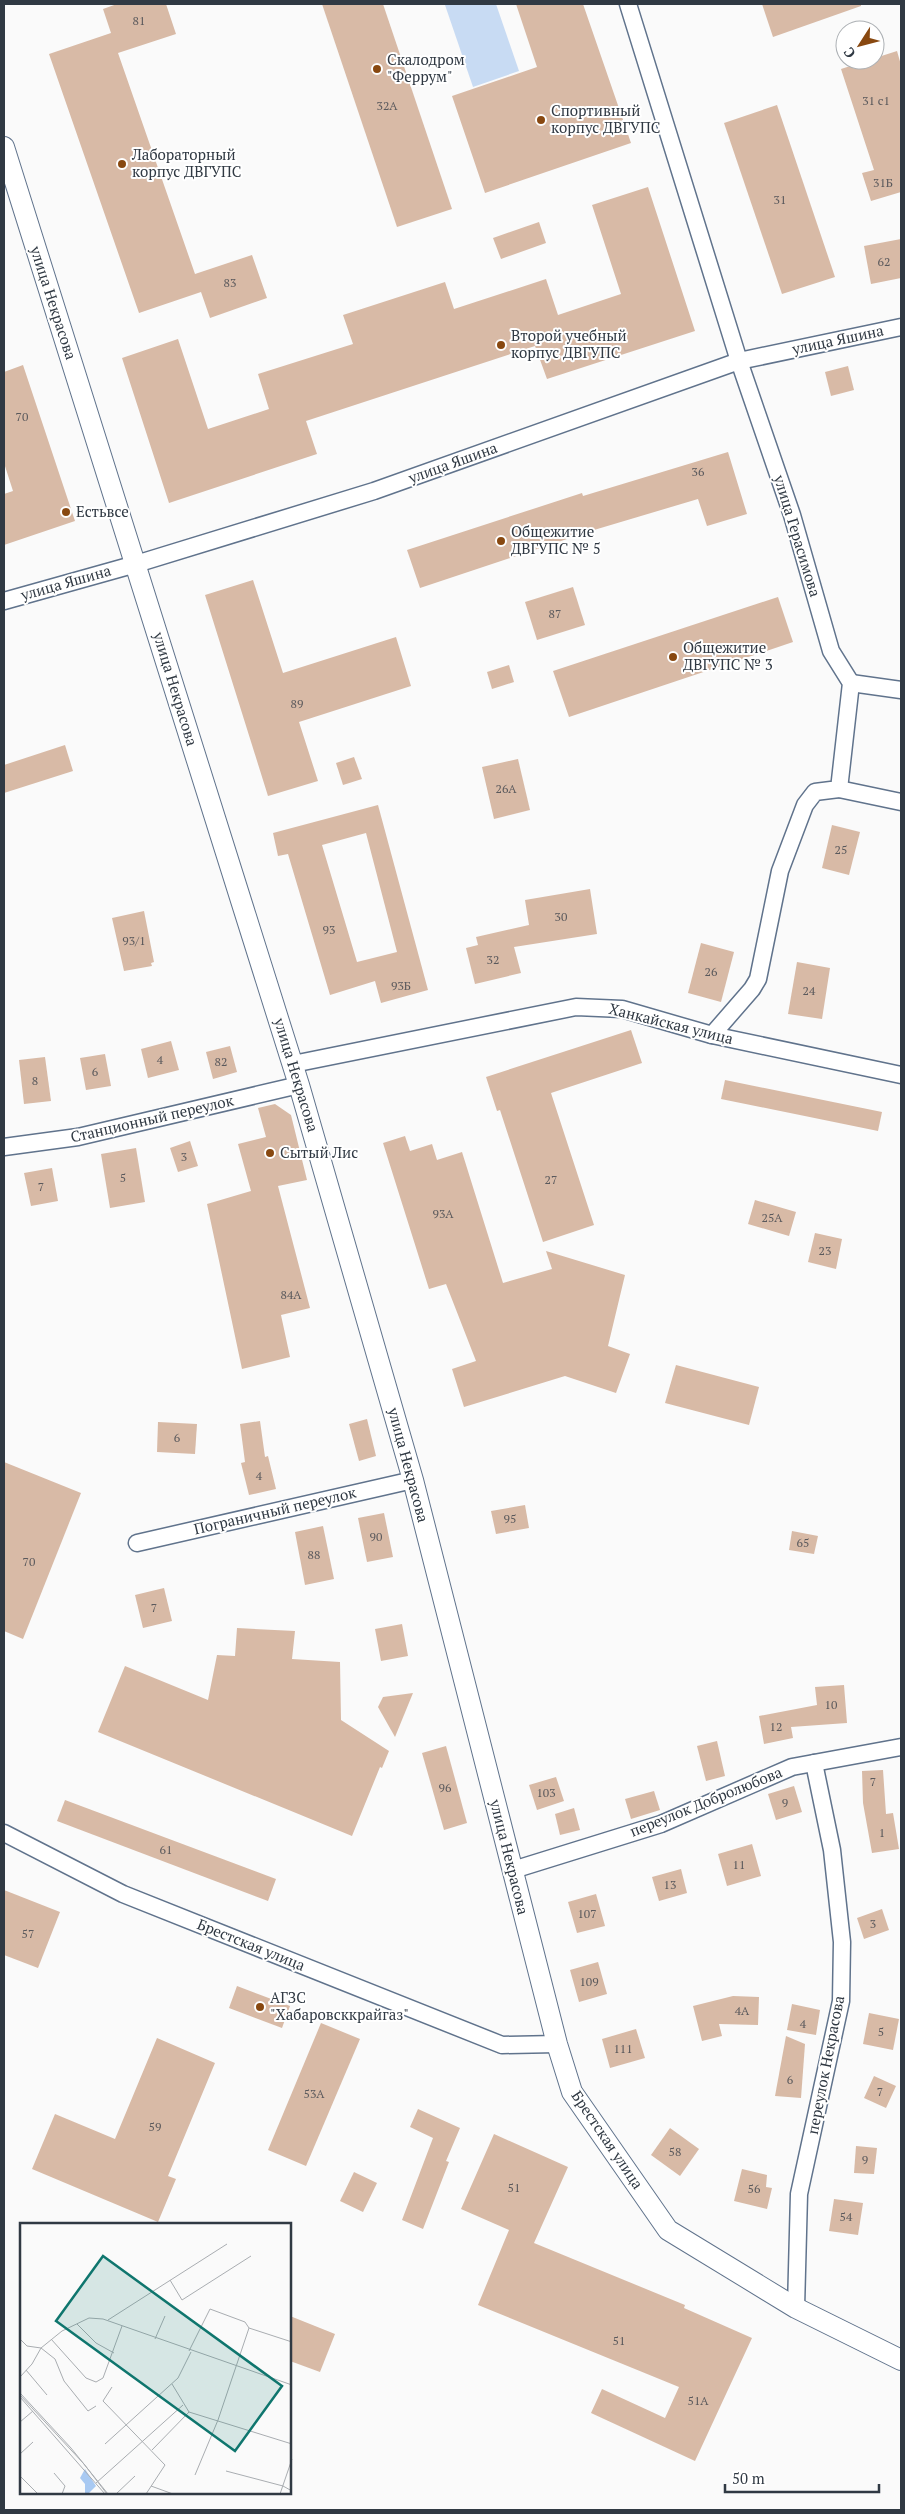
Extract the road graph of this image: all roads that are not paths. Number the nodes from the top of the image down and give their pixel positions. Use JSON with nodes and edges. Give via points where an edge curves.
{"nodes":[{"id":1,"x":628,"y":4,"type":"edge"},
{"id":2,"x":4,"y":147,"type":"edge"},
{"id":3,"x":901,"y":327,"type":"edge"},
{"id":4,"x":739,"y":361,"type":"junction"},
{"id":5,"x":136,"y":564,"type":"junction"},
{"id":6,"x":4,"y":601,"type":"edge"},
{"id":7,"x":851,"y":683,"type":"junction"},
{"id":8,"x":901,"y":690,"type":"edge"},
{"id":9,"x":839,"y":789,"type":"junction"},
{"id":10,"x":901,"y":802,"type":"edge"},
{"id":11,"x":712,"y":1035,"type":"junction"},
{"id":12,"x":293,"y":1064,"type":"junction"},
{"id":13,"x":901,"y":1075,"type":"edge"},
{"id":14,"x":299,"y":1085,"type":"junction"},
{"id":15,"x":4,"y":1147,"type":"edge"},
{"id":16,"x":412,"y":1480,"type":"junction"},
{"id":17,"x":137,"y":1544,"type":"dead end"},
{"id":18,"x":901,"y":1747,"type":"edge"},
{"id":19,"x":814,"y":1763,"type":"junction"},
{"id":20,"x":4,"y":1834,"type":"edge"},
{"id":21,"x":513,"y":1870,"type":"junction"},
{"id":22,"x":557,"y":2044,"type":"junction"},
{"id":23,"x":796,"y":2308,"type":"junction"},
{"id":24,"x":901,"y":2360,"type":"edge"}],
"edges":[{"from":1,"to":4,"type":"street","name":"улица Герасимова"},
{"from":2,"to":5,"type":"street","name":"улица Некрасова"},
{"from":3,"to":4,"type":"street","name":"улица Яшина"},
{"from":4,"to":5,"type":"street","name":"улица Яшина","via":[[374,491]]},
{"from":4,"to":7,"type":"street","name":"улица Герасимова","via":[[792,515],[831,651]]},
{"from":5,"to":6,"type":"street","name":"улица Яшина"},
{"from":5,"to":12,"type":"street","name":"улица Некрасова"},
{"from":7,"to":8,"type":"street"},
{"from":7,"to":9,"type":"street"},
{"from":9,"to":10,"type":"street"},
{"from":9,"to":11,"type":"street","via":[[815,792],[805,805],[780,871],[758,978]]},
{"from":11,"to":12,"type":"street","name":"Ханкайская улица","via":[[622,1009],[576,1007]]},
{"from":11,"to":13,"type":"street","name":"Ханкайская улица"},
{"from":12,"to":14,"type":"street","name":"улица Некрасова"},
{"from":14,"to":15,"type":"street","name":"Станционный переулок","via":[[78,1137]]},
{"from":14,"to":16,"type":"street","name":"улица Некрасова"},
{"from":16,"to":17,"type":"street","name":"Пограничный переулок"},
{"from":16,"to":21,"type":"street","name":"улица Некрасова"},
{"from":18,"to":19,"type":"street","name":"переулок Добролюбова"},
{"from":19,"to":21,"type":"street","name":"переулок Добролюбова","via":[[792,1767],[661,1824]]},
{"from":19,"to":23,"type":"street","name":"переулок Некрасова","via":[[834,1869],[842,1942],[841,2001],[799,2194]]},
{"from":20,"to":22,"type":"street","name":"Брестская улица","via":[[123,1894],[502,2044]]},
{"from":21,"to":22,"type":"street","name":"улица Некрасова"},
{"from":22,"to":23,"type":"street","name":"Брестская улица","via":[[572,2092],[668,2230]]},
{"from":23,"to":24,"type":"street","name":"Брестская улица"}]}
